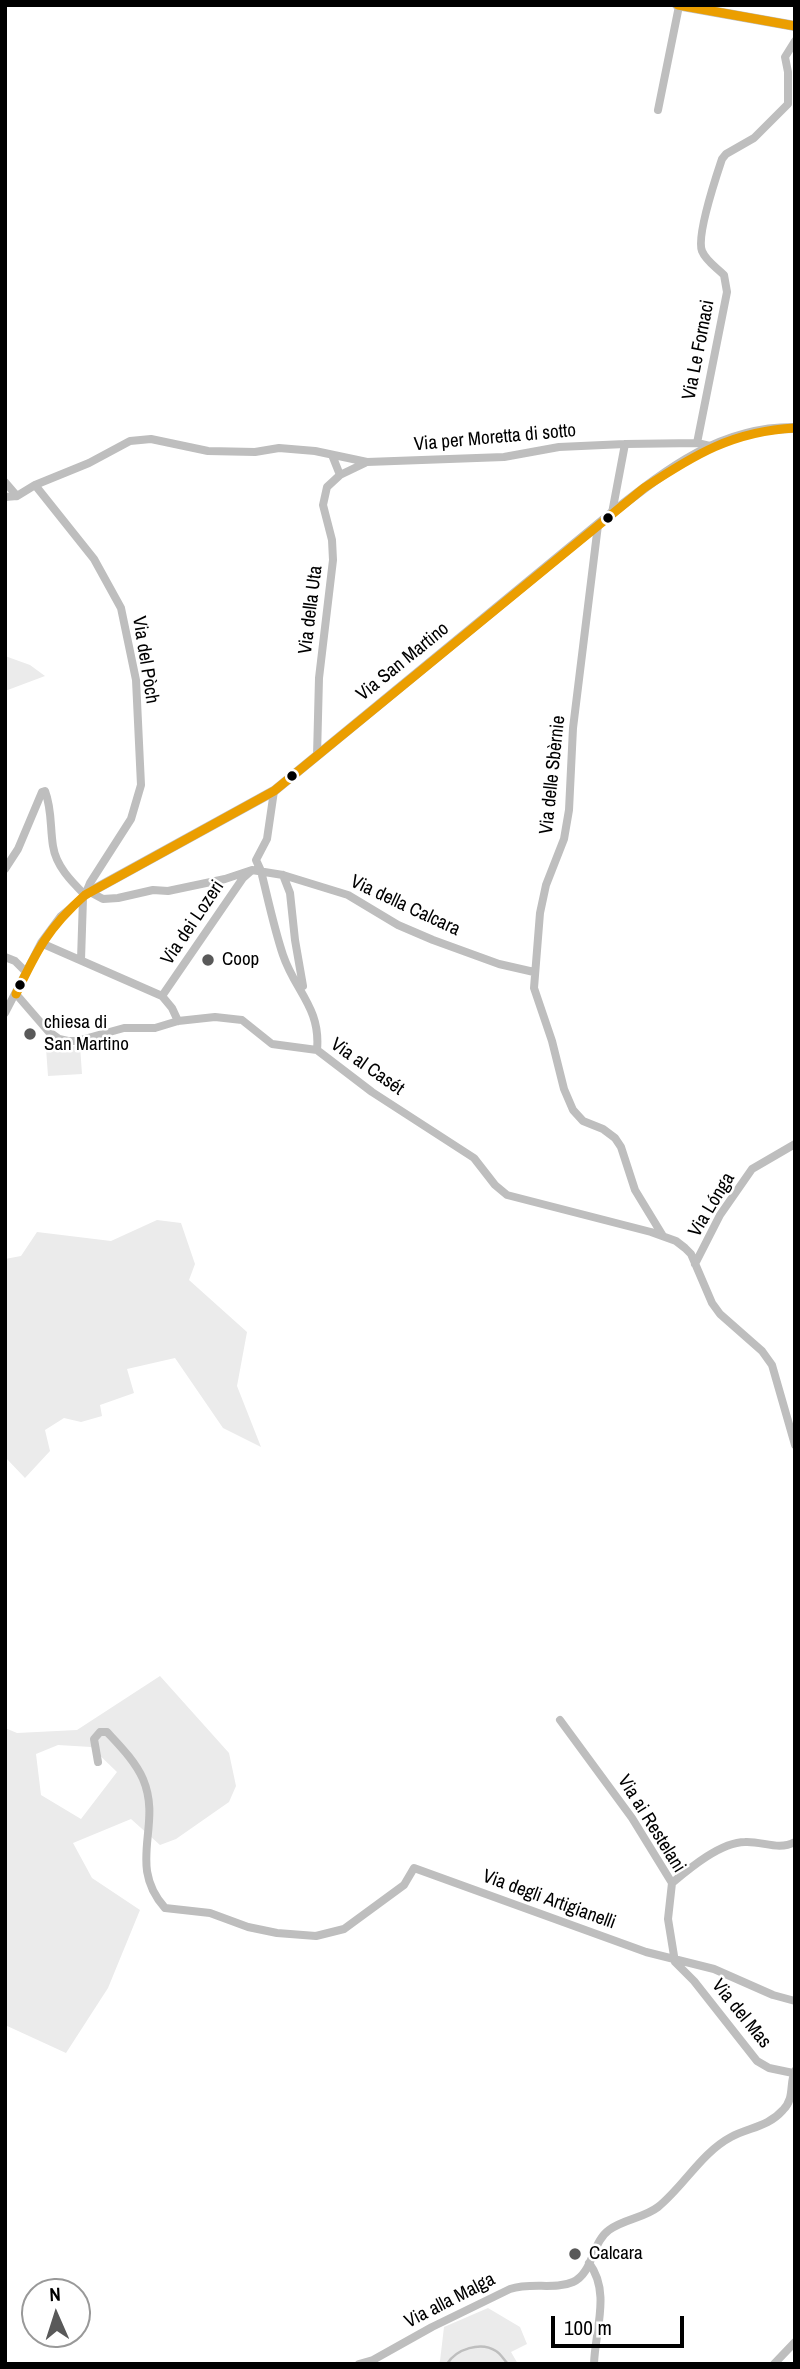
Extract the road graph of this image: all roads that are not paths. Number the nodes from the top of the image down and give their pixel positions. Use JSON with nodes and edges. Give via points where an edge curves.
{"nodes":[{"id":1,"x":678,"y":5,"type":"edge"},
{"id":2,"x":795,"y":26,"type":"edge"},
{"id":3,"x":795,"y":41,"type":"edge"},
{"id":4,"x":788,"y":96,"type":"junction"},
{"id":5,"x":795,"y":106,"type":"edge"},
{"id":6,"x":658,"y":110,"type":"dead end"},
{"id":7,"x":795,"y":428,"type":"edge"},
{"id":8,"x":697,"y":443,"type":"junction"},
{"id":9,"x":625,"y":444,"type":"junction"},
{"id":10,"x":710,"y":446,"type":"junction"},
{"id":11,"x":332,"y":455,"type":"junction"},
{"id":12,"x":367,"y":462,"type":"junction"},
{"id":13,"x":340,"y":475,"type":"junction"},
{"id":14,"x":5,"y":482,"type":"edge"},
{"id":15,"x":35,"y":485,"type":"junction"},
{"id":16,"x":17,"y":496,"type":"junction"},
{"id":17,"x":5,"y":497,"type":"edge"},
{"id":18,"x":612,"y":513,"type":"junction"},
{"id":19,"x":598,"y":525,"type":"junction"},
{"id":20,"x":317,"y":756,"type":"junction"},
{"id":21,"x":274,"y":791,"type":"junction"},
{"id":22,"x":5,"y":869,"type":"edge"},
{"id":23,"x":252,"y":870,"type":"junction"},
{"id":24,"x":261,"y":872,"type":"junction"},
{"id":25,"x":283,"y":875,"type":"junction"},
{"id":26,"x":86,"y":895,"type":"junction"},
{"id":27,"x":41,"y":943,"type":"junction"},
{"id":28,"x":5,"y":957,"type":"edge"},
{"id":29,"x":81,"y":960,"type":"junction"},
{"id":30,"x":25,"y":971,"type":"junction"},
{"id":31,"x":534,"y":972,"type":"junction"},
{"id":32,"x":16,"y":994,"type":"junction"},
{"id":33,"x":162,"y":996,"type":"junction"},
{"id":34,"x":305,"y":996,"type":"junction"},
{"id":35,"x":6,"y":1010,"type":"edge"},
{"id":36,"x":178,"y":1021,"type":"junction"},
{"id":37,"x":317,"y":1050,"type":"junction"},
{"id":38,"x":795,"y":1144,"type":"edge"},
{"id":39,"x":663,"y":1236,"type":"junction"},
{"id":40,"x":695,"y":1264,"type":"junction"},
{"id":41,"x":795,"y":1445,"type":"edge"},
{"id":42,"x":560,"y":1720,"type":"dead end"},
{"id":43,"x":99,"y":1762,"type":"dead end"},
{"id":44,"x":795,"y":1842,"type":"edge"},
{"id":45,"x":672,"y":1883,"type":"junction"},
{"id":46,"x":675,"y":1959,"type":"junction"},
{"id":47,"x":795,"y":2000,"type":"edge"},
{"id":48,"x":794,"y":2072,"type":"edge"},
{"id":49,"x":589,"y":2263,"type":"junction"},
{"id":50,"x":795,"y":2342,"type":"edge"},
{"id":51,"x":359,"y":2364,"type":"edge"},
{"id":52,"x":594,"y":2364,"type":"edge"},
{"id":53,"x":774,"y":2364,"type":"edge"}],
"edges":[{"from":1,"to":2,"type":"street"},
{"from":1,"to":6,"type":"street"},
{"from":3,"to":4,"type":"street","via":[[785,57]]},
{"from":4,"to":5,"type":"street"},
{"from":4,"to":8,"type":"street","name":"Via Le Fornaci","via":[[788,104],[774,120],[722,159],[701,228],[701,249],[724,275],[727,292]]},
{"from":7,"to":10,"type":"street","name":"Via San Martino","via":[[756,430]]},
{"from":8,"to":9,"type":"street","name":"Via per Moretta di sotto"},
{"from":8,"to":10,"type":"street","name":"Via per Moretta di sotto"},
{"from":9,"to":12,"type":"street","name":"Via per Moretta di sotto","via":[[559,447],[504,457]]},
{"from":9,"to":18,"type":"street"},
{"from":10,"to":18,"type":"street","name":"Via San Martino"},
{"from":11,"to":12,"type":"street","name":"Via per Moretta di sotto"},
{"from":11,"to":13,"type":"street"},
{"from":11,"to":15,"type":"street","name":"Via per Moretta di sotto","via":[[279,448],[208,451],[151,439],[130,441]]},
{"from":12,"to":13,"type":"street"},
{"from":13,"to":20,"type":"street","name":"Via della Uta","via":[[327,487],[323,505],[333,560],[319,678]]},
{"from":14,"to":16,"type":"street"},
{"from":15,"to":16,"type":"street","name":"Via per Moretta di sotto"},
{"from":15,"to":26,"type":"street","name":"Via del Pòch","via":[[94,559],[121,608],[136,680],[141,785],[131,819]]},
{"from":16,"to":17,"type":"street","name":"Via per Moretta di sotto"},
{"from":18,"to":19,"type":"street","name":"Via San Martino"},
{"from":19,"to":20,"type":"street","name":"Via San Martino"},
{"from":19,"to":31,"type":"street","name":"Via delle Sbèrnie","via":[[573,728],[569,810],[564,839],[546,885]]},
{"from":20,"to":21,"type":"street","name":"Via San Martino"},
{"from":21,"to":24,"type":"street","via":[[267,839],[257,860]]},
{"from":21,"to":26,"type":"street","name":"Via San Martino"},
{"from":22,"to":26,"type":"street","via":[[45,791],[57,860]]},
{"from":23,"to":24,"type":"street","name":"Via della Calcara"},
{"from":23,"to":26,"type":"street","name":"Via della Calcara","via":[[168,891],[103,899]]},
{"from":23,"to":33,"type":"street","name":"Via dei Lozeri"},
{"from":24,"to":25,"type":"street","name":"Via della Calcara"},
{"from":24,"to":34,"type":"street","via":[[284,958]]},
{"from":25,"to":31,"type":"street","name":"Via della Calcara","via":[[348,895],[433,940]]},
{"from":25,"to":34,"type":"street","via":[[290,893]]},
{"from":26,"to":27,"type":"street","name":"Via San Martino","via":[[61,916]]},
{"from":26,"to":29,"type":"street"},
{"from":27,"to":29,"type":"street"},
{"from":27,"to":30,"type":"street","name":"Via San Martino"},
{"from":28,"to":30,"type":"street"},
{"from":29,"to":33,"type":"street"},
{"from":30,"to":32,"type":"street","name":"Via San Martino"},
{"from":31,"to":39,"type":"street","name":"Via delle Sbèrnie","via":[[534,988],[573,1110],[583,1121],[615,1138],[635,1190]]},
{"from":32,"to":35,"type":"street","name":"Via San Martino"},
{"from":32,"to":36,"type":"street","name":"Via al Casét","via":[[48,1031],[68,1041]]},
{"from":33,"to":36,"type":"street"},
{"from":34,"to":37,"type":"street","via":[[316,1023]]},
{"from":36,"to":37,"type":"street","name":"Via al Casét","via":[[242,1020],[272,1044]]},
{"from":37,"to":39,"type":"street","name":"Via al Casét","via":[[474,1158],[507,1195]]},
{"from":38,"to":40,"type":"street","name":"Via Lónga","via":[[752,1169],[720,1215]]},
{"from":39,"to":40,"type":"street","name":"Via Lónga","via":[[685,1248]]},
{"from":40,"to":41,"type":"street","name":"Via Lónga","via":[[720,1314],[772,1365]]},
{"from":42,"to":45,"type":"street","name":"Via ai Restelani","via":[[632,1818]]},
{"from":43,"to":46,"type":"street","name":"Via degli Artigianelli","via":[[94,1739],[107,1732],[143,1779],[150,1815],[146,1878],[165,1908],[210,1913],[277,1933],[316,1936],[344,1929],[404,1885],[414,1868]]},
{"from":44,"to":45,"type":"street","via":[[729,1845]]},
{"from":45,"to":46,"type":"street","name":"Via ai Restelani","via":[[668,1919]]},
{"from":46,"to":47,"type":"street","name":"Via degli Artigianelli"},
{"from":46,"to":48,"type":"street","name":"Via del Mas","via":[[757,2061],[787,2074]]},
{"from":48,"to":49,"type":"street","name":"Via alla Malga","via":[[790,2099],[774,2120],[713,2149],[657,2208],[608,2230]]},
{"from":49,"to":51,"type":"street","name":"Via alla Malga","via":[[571,2283],[510,2289]]},
{"from":49,"to":52,"type":"street","via":[[598,2277],[601,2301]]},
{"from":50,"to":53,"type":"street"}]}
